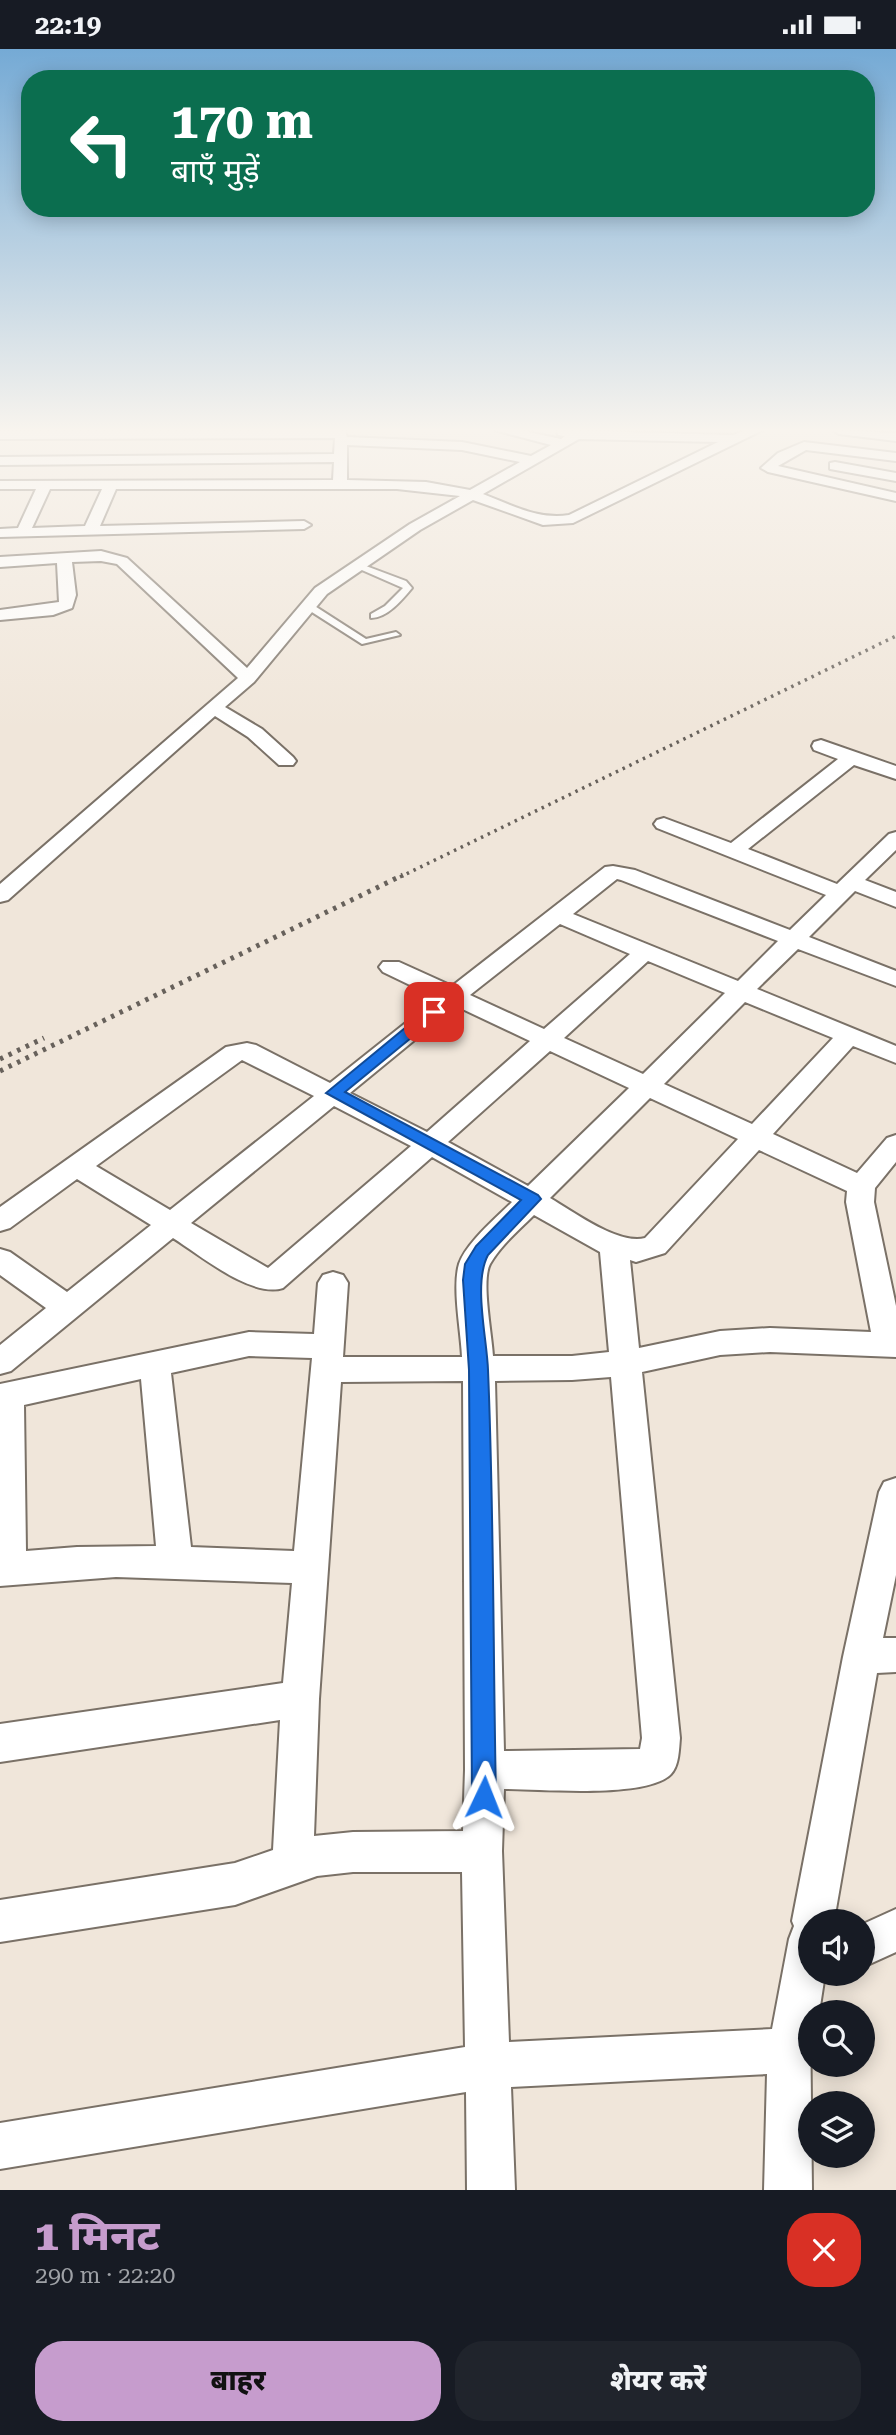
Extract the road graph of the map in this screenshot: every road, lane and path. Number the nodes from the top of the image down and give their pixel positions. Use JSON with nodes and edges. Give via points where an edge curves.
{"nodes":[{"id":1,"x":91,"y":530,"type":"edge"},
{"id":2,"x":392,"y":530,"type":"edge"},
{"id":3,"x":23,"y":532,"type":"joint"},
{"id":4,"x":0,"y":533,"type":"edge"},
{"id":5,"x":0,"y":562,"type":"edge"},
{"id":6,"x":358,"y":565,"type":"junction"},
{"id":7,"x":65,"y":566,"type":"junction"},
{"id":8,"x":13,"y":577,"type":"dead end"},
{"id":9,"x":307,"y":605,"type":"junction"},
{"id":10,"x":0,"y":615,"type":"edge"},
{"id":11,"x":374,"y":617,"type":"dead end"},
{"id":12,"x":396,"y":635,"type":"dead end"},
{"id":13,"x":248,"y":678,"type":"junction"},
{"id":14,"x":214,"y":708,"type":"junction"},
{"id":15,"x":821,"y":746,"type":"dead end"},
{"id":16,"x":896,"y":755,"type":"edge"},
{"id":17,"x":852,"y":757,"type":"junction"},
{"id":18,"x":286,"y":761,"type":"dead end"},
{"id":19,"x":887,"y":770,"type":"edge"},
{"id":20,"x":664,"y":824,"type":"dead end"},
{"id":21,"x":896,"y":838,"type":"edge"},
{"id":22,"x":733,"y":851,"type":"junction"},
{"id":23,"x":844,"y":887,"type":"junction"},
{"id":24,"x":0,"y":895,"type":"edge"},
{"id":25,"x":896,"y":900,"type":"edge"},
{"id":26,"x":556,"y":915,"type":"junction"},
{"id":27,"x":794,"y":940,"type":"junction"},
{"id":28,"x":645,"y":952,"type":"junction"},
{"id":29,"x":391,"y":967,"type":"dead end"},
{"id":30,"x":896,"y":979,"type":"edge"},
{"id":31,"x":743,"y":991,"type":"junction"},
{"id":32,"x":454,"y":996,"type":"junction"},
{"id":33,"x":849,"y":1036,"type":"junction"},
{"id":34,"x":549,"y":1038,"type":"junction"},
{"id":35,"x":896,"y":1055,"type":"edge"},
{"id":36,"x":649,"y":1086,"type":"junction"},
{"id":37,"x":334,"y":1093,"type":"junction"},
{"id":38,"x":755,"y":1137,"type":"junction"},
{"id":39,"x":430,"y":1144,"type":"junction"},
{"id":40,"x":896,"y":1145,"type":"edge"},
{"id":41,"x":78,"y":1167,"type":"junction"},
{"id":42,"x":861,"y":1186,"type":"junction"},
{"id":43,"x":532,"y":1199,"type":"junction"},
{"id":44,"x":0,"y":1221,"type":"edge"},
{"id":45,"x":172,"y":1225,"type":"junction"},
{"id":46,"x":614,"y":1247,"type":"junction"},
{"id":47,"x":0,"y":1260,"type":"edge"},
{"id":48,"x":333,"y":1283,"type":"dead end"},
{"id":49,"x":68,"y":1308,"type":"junction"},
{"id":50,"x":893,"y":1345,"type":"edge"},
{"id":51,"x":329,"y":1358,"type":"junction"},
{"id":52,"x":0,"y":1362,"type":"edge"},
{"id":53,"x":624,"y":1363,"type":"junction"},
{"id":54,"x":155,"y":1365,"type":"junction"},
{"id":55,"x":479,"y":1370,"type":"junction"},
{"id":56,"x":4,"y":1396,"type":"edge"},
{"id":57,"x":896,"y":1492,"type":"edge"},
{"id":58,"x":175,"y":1561,"type":"junction"},
{"id":59,"x":310,"y":1568,"type":"junction"},
{"id":60,"x":5,"y":1569,"type":"edge"},
{"id":61,"x":878,"y":1656,"type":"edge"},
{"id":62,"x":300,"y":1699,"type":"junction"},
{"id":63,"x":0,"y":1743,"type":"edge"},
{"id":64,"x":485,"y":1770,"type":"junction"},
{"id":65,"x":482,"y":1851,"type":"junction"},
{"id":66,"x":293,"y":1864,"type":"junction"},
{"id":67,"x":816,"y":1909,"type":"edge"},
{"id":68,"x":0,"y":1921,"type":"edge"},
{"id":69,"x":896,"y":1930,"type":"edge"},
{"id":70,"x":875,"y":1940,"type":"edge"},
{"id":71,"x":803,"y":1986,"type":"edge"},
{"id":72,"x":790,"y":2050,"type":"junction"},
{"id":73,"x":488,"y":2066,"type":"junction"},
{"id":74,"x":0,"y":2146,"type":"edge"},
{"id":75,"x":491,"y":2190,"type":"edge"},
{"id":76,"x":788,"y":2190,"type":"edge"}],
"edges":[{"from":1,"to":3,"type":"street"},
{"from":2,"to":6,"type":"street"},
{"from":3,"to":4,"type":"street"},
{"from":5,"to":7,"type":"street"},
{"from":6,"to":9,"type":"street"},
{"from":6,"to":11,"type":"lane","via":[[408,588]]},
{"from":7,"to":8,"type":"street"},
{"from":7,"to":10,"type":"street","via":[[66,605]]},
{"from":7,"to":13,"type":"street","via":[[101,556],[122,561]]},
{"from":9,"to":12,"type":"lane","via":[[365,642]]},
{"from":9,"to":13,"type":"street"},
{"from":13,"to":14,"type":"street"},
{"from":14,"to":18,"type":"street","via":[[255,733]]},
{"from":14,"to":24,"type":"street"},
{"from":15,"to":17,"type":"street"},
{"from":16,"to":19,"type":"street"},
{"from":17,"to":19,"type":"street"},
{"from":17,"to":22,"type":"street"},
{"from":20,"to":22,"type":"street"},
{"from":21,"to":23,"type":"street"},
{"from":22,"to":23,"type":"street"},
{"from":23,"to":25,"type":"street"},
{"from":23,"to":27,"type":"street"},
{"from":26,"to":27,"type":"street","via":[[613,872]]},
{"from":26,"to":28,"type":"street"},
{"from":26,"to":32,"type":"street"},
{"from":27,"to":30,"type":"street"},
{"from":27,"to":31,"type":"street"},
{"from":28,"to":31,"type":"street"},
{"from":28,"to":34,"type":"street"},
{"from":29,"to":32,"type":"street"},
{"from":31,"to":33,"type":"street"},
{"from":31,"to":36,"type":"street"},
{"from":32,"to":34,"type":"street"},
{"from":32,"to":37,"type":"street"},
{"from":33,"to":35,"type":"street"},
{"from":33,"to":38,"type":"street"},
{"from":34,"to":36,"type":"street"},
{"from":34,"to":39,"type":"street"},
{"from":36,"to":38,"type":"street"},
{"from":36,"to":43,"type":"street"},
{"from":37,"to":39,"type":"street"},
{"from":37,"to":41,"type":"street","via":[[253,1052],[241,1051]]},
{"from":37,"to":45,"type":"street"},
{"from":38,"to":42,"type":"street"},
{"from":38,"to":46,"type":"street","via":[[655,1247],[636,1251]]},
{"from":39,"to":43,"type":"street"},
{"from":39,"to":45,"type":"street","via":[[273,1280],[258,1277]]},
{"from":40,"to":42,"type":"street"},
{"from":41,"to":44,"type":"street"},
{"from":41,"to":45,"type":"street"},
{"from":42,"to":50,"type":"street","via":[[860,1202]]},
{"from":43,"to":46,"type":"street"},
{"from":43,"to":55,"type":"street","via":[[474,1264]]},
{"from":45,"to":49,"type":"street"},
{"from":46,"to":53,"type":"street"},
{"from":47,"to":49,"type":"street"},
{"from":48,"to":51,"type":"street"},
{"from":49,"to":52,"type":"street"},
{"from":50,"to":53,"type":"street","via":[[770,1340],[720,1343]]},
{"from":51,"to":54,"type":"street","via":[[250,1344]]},
{"from":51,"to":55,"type":"street"},
{"from":51,"to":59,"type":"street"},
{"from":53,"to":55,"type":"street"},
{"from":53,"to":64,"type":"street","via":[[661,1738],[658,1760],[644,1769]]},
{"from":54,"to":56,"type":"street"},
{"from":54,"to":58,"type":"street"},
{"from":55,"to":64,"type":"street"},
{"from":56,"to":60,"type":"street"},
{"from":57,"to":61,"type":"street"},
{"from":58,"to":59,"type":"street"},
{"from":58,"to":60,"type":"street","via":[[88,1560]]},
{"from":59,"to":62,"type":"street"},
{"from":61,"to":67,"type":"street"},
{"from":62,"to":63,"type":"street"},
{"from":62,"to":66,"type":"street"},
{"from":64,"to":65,"type":"street"},
{"from":65,"to":66,"type":"street","via":[[353,1851]]},
{"from":65,"to":73,"type":"street"},
{"from":66,"to":68,"type":"street","via":[[235,1884]]},
{"from":69,"to":70,"type":"street"},
{"from":71,"to":72,"type":"street"},
{"from":72,"to":73,"type":"street"},
{"from":72,"to":76,"type":"street"},
{"from":73,"to":74,"type":"street"},
{"from":73,"to":75,"type":"street"}]}
